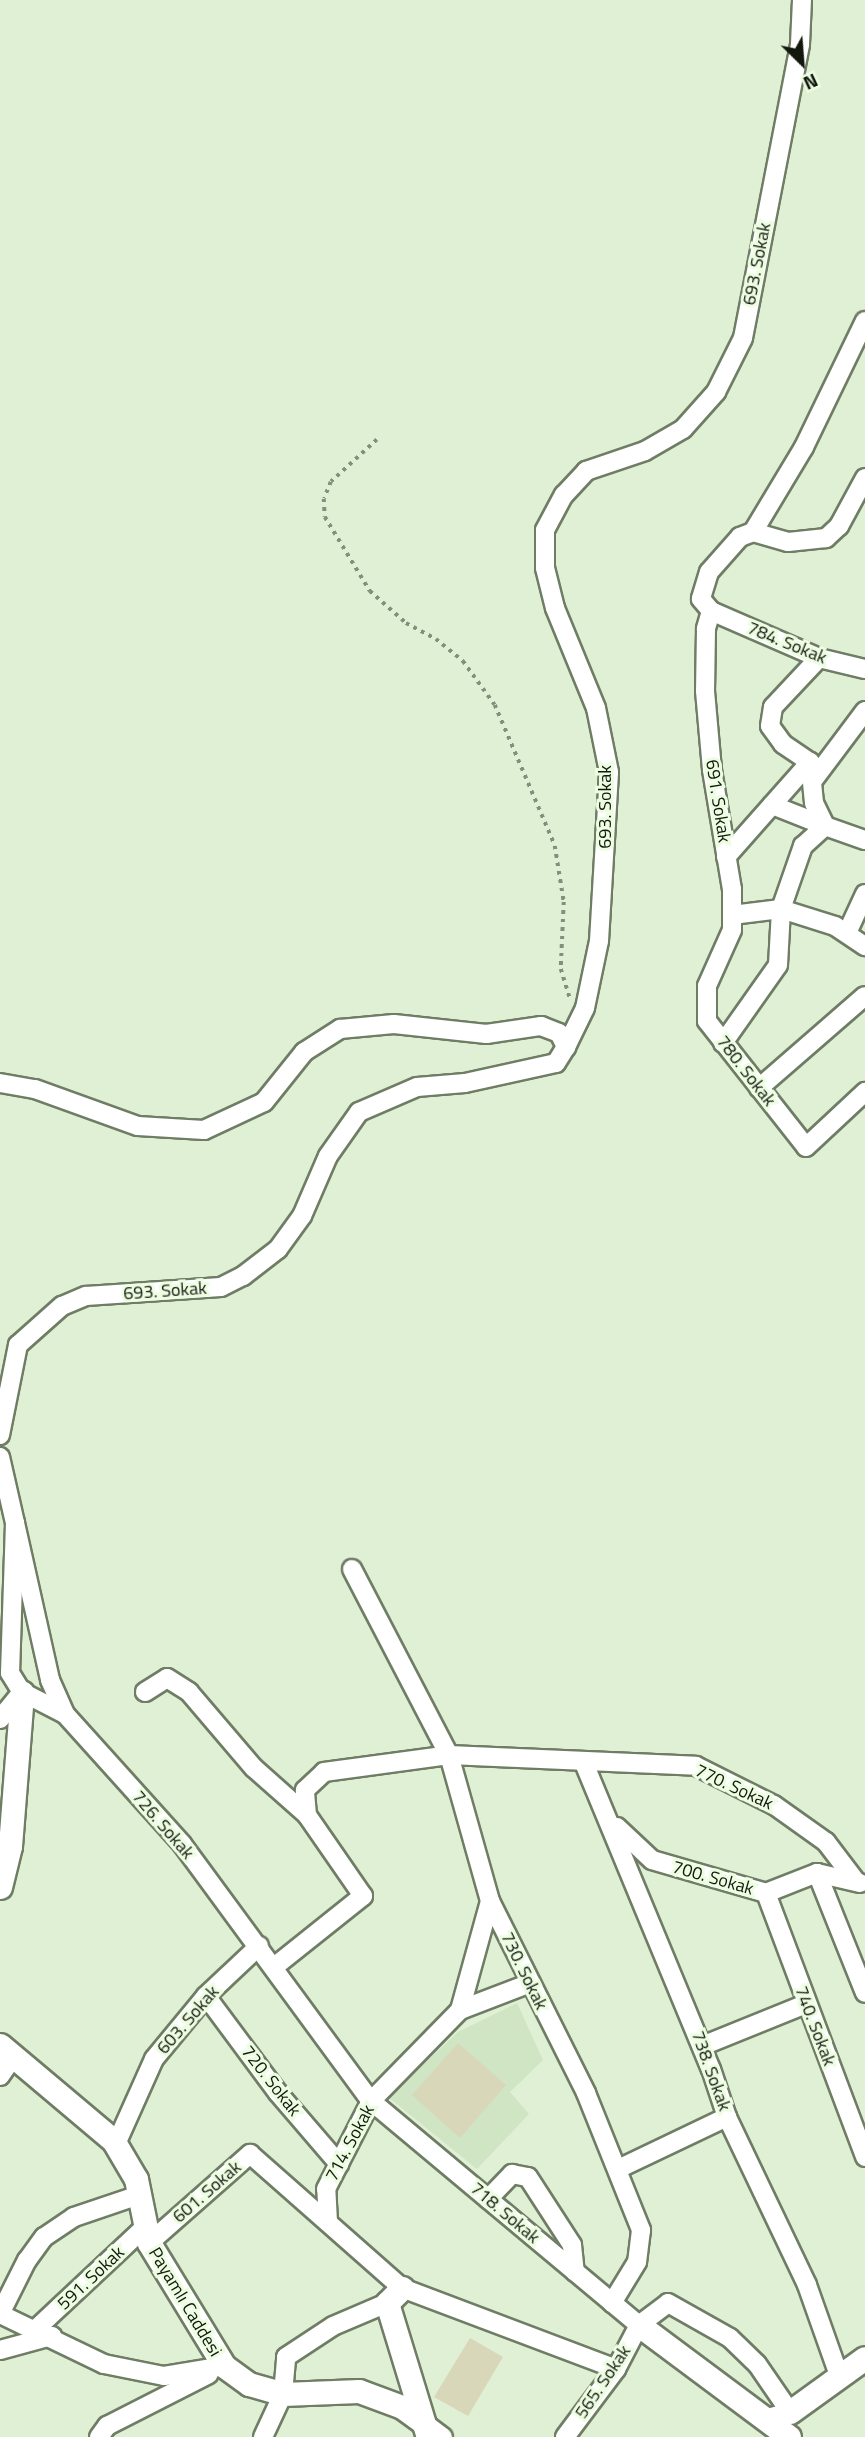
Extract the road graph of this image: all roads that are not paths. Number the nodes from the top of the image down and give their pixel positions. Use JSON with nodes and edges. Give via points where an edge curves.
{"nodes":[{"id":1,"x":802,"y":0,"type":"edge"},
{"id":2,"x":865,"y":321,"type":"edge"},
{"id":3,"x":865,"y":478,"type":"edge"},
{"id":4,"x":753,"y":532,"type":"junction"},
{"id":5,"x":711,"y":611,"type":"junction"},
{"id":6,"x":819,"y":658,"type":"junction"},
{"id":7,"x":865,"y":669,"type":"edge"},
{"id":8,"x":865,"y":711,"type":"edge"},
{"id":9,"x":812,"y":771,"type":"junction"},
{"id":10,"x":772,"y":805,"type":"junction"},
{"id":11,"x":825,"y":826,"type":"junction"},
{"id":12,"x":865,"y":840,"type":"edge"},
{"id":13,"x":726,"y":857,"type":"junction"},
{"id":14,"x":865,"y":894,"type":"edge"},
{"id":15,"x":781,"y":909,"type":"junction"},
{"id":16,"x":732,"y":915,"type":"junction"},
{"id":17,"x":847,"y":933,"type":"junction"},
{"id":18,"x":865,"y":946,"type":"edge"},
{"id":19,"x":707,"y":986,"type":"joint"},
{"id":20,"x":865,"y":996,"type":"edge"},
{"id":21,"x":723,"y":1043,"type":"junction"},
{"id":22,"x":566,"y":1047,"type":"junction"},
{"id":23,"x":0,"y":1083,"type":"edge"},
{"id":24,"x":759,"y":1088,"type":"junction"},
{"id":25,"x":865,"y":1092,"type":"edge"},
{"id":26,"x":0,"y":1436,"type":"edge"},
{"id":27,"x":0,"y":1457,"type":"edge"},
{"id":28,"x":15,"y":1522,"type":"junction"},
{"id":29,"x":352,"y":1569,"type":"dead end"},
{"id":30,"x":22,"y":1692,"type":"junction"},
{"id":31,"x":145,"y":1692,"type":"dead end"},
{"id":32,"x":65,"y":1714,"type":"junction"},
{"id":33,"x":0,"y":1719,"type":"edge"},
{"id":34,"x":449,"y":1755,"type":"junction"},
{"id":35,"x":584,"y":1763,"type":"junction"},
{"id":36,"x":307,"y":1815,"type":"junction"},
{"id":37,"x":612,"y":1822,"type":"junction"},
{"id":38,"x":817,"y":1873,"type":"junction"},
{"id":39,"x":860,"y":1882,"type":"edge"},
{"id":40,"x":0,"y":1887,"type":"edge"},
{"id":41,"x":766,"y":1893,"type":"junction"},
{"id":42,"x":490,"y":1901,"type":"junction"},
{"id":43,"x":258,"y":1946,"type":"junction"},
{"id":44,"x":274,"y":1967,"type":"junction"},
{"id":45,"x":528,"y":1984,"type":"junction"},
{"id":46,"x":865,"y":1993,"type":"edge"},
{"id":47,"x":206,"y":1996,"type":"junction"},
{"id":48,"x":806,"y":2004,"type":"junction"},
{"id":49,"x":460,"y":2010,"type":"junction"},
{"id":50,"x":702,"y":2046,"type":"junction"},
{"id":51,"x":4,"y":2060,"type":"edge"},
{"id":52,"x":371,"y":2101,"type":"junction"},
{"id":53,"x":727,"y":2117,"type":"junction"},
{"id":54,"x":116,"y":2144,"type":"junction"},
{"id":55,"x":865,"y":2157,"type":"edge"},
{"id":56,"x":339,"y":2164,"type":"junction"},
{"id":57,"x":618,"y":2169,"type":"junction"},
{"id":58,"x":139,"y":2195,"type":"junction"},
{"id":59,"x":488,"y":2199,"type":"junction"},
{"id":60,"x":328,"y":2222,"type":"junction"},
{"id":61,"x":147,"y":2235,"type":"junction"},
{"id":62,"x":575,"y":2272,"type":"junction"},
{"id":63,"x":394,"y":2296,"type":"junction"},
{"id":64,"x":611,"y":2302,"type":"junction"},
{"id":65,"x":0,"y":2314,"type":"edge"},
{"id":66,"x":639,"y":2325,"type":"junction"},
{"id":67,"x":44,"y":2332,"type":"junction"},
{"id":68,"x":0,"y":2350,"type":"edge"},
{"id":69,"x":865,"y":2358,"type":"edge"},
{"id":70,"x":224,"y":2366,"type":"junction"},
{"id":71,"x":616,"y":2369,"type":"junction"},
{"id":72,"x":840,"y":2378,"type":"junction"},
{"id":73,"x":283,"y":2393,"type":"junction"},
{"id":74,"x":790,"y":2412,"type":"junction"},
{"id":75,"x":767,"y":2418,"type":"junction"},
{"id":76,"x":426,"y":2429,"type":"edge"},
{"id":77,"x":99,"y":2437,"type":"edge"},
{"id":78,"x":263,"y":2437,"type":"edge"},
{"id":79,"x":443,"y":2437,"type":"edge"},
{"id":80,"x":565,"y":2437,"type":"edge"},
{"id":81,"x":789,"y":2437,"type":"edge"}],
"edges":[{"from":1,"to":22,"type":"street","name":"693. Sokak","via":[[800,44],[743,338],[716,392],[683,429],[645,452],[586,471],[564,495],[545,530],[545,568],[555,608],[596,708],[609,772],[599,941],[585,1008]]},
{"from":2,"to":4,"type":"street","via":[[804,447]]},
{"from":3,"to":4,"type":"street","via":[[839,526],[826,538],[788,542]]},
{"from":4,"to":5,"type":"street","via":[[729,546],[702,584],[701,598]]},
{"from":5,"to":6,"type":"street","name":"784. Sokak"},
{"from":5,"to":13,"type":"street","name":"691. Sokak","via":[[706,629],[705,691]]},
{"from":6,"to":7,"type":"street","name":"784. Sokak"},
{"from":6,"to":9,"type":"street","via":[[773,708],[770,726]]},
{"from":8,"to":9,"type":"street"},
{"from":9,"to":10,"type":"street"},
{"from":9,"to":11,"type":"street","via":[[814,803]]},
{"from":10,"to":11,"type":"street"},
{"from":10,"to":13,"type":"street"},
{"from":11,"to":12,"type":"street"},
{"from":11,"to":15,"type":"street","via":[[803,846]]},
{"from":13,"to":16,"type":"street","name":"691. Sokak"},
{"from":14,"to":17,"type":"street"},
{"from":15,"to":16,"type":"street"},
{"from":15,"to":17,"type":"street"},
{"from":15,"to":21,"type":"street","via":[[778,965]]},
{"from":16,"to":19,"type":"street","name":"691. Sokak","via":[[732,930]]},
{"from":17,"to":18,"type":"street"},
{"from":19,"to":21,"type":"street","name":"780. Sokak","via":[[707,1021]]},
{"from":20,"to":24,"type":"street"},
{"from":21,"to":24,"type":"street","name":"780. Sokak"},
{"from":22,"to":23,"type":"street","via":[[559,1033],[541,1026],[486,1034],[394,1024],[340,1029],[304,1052],[264,1102],[204,1130],[138,1126],[35,1089]]},
{"from":22,"to":26,"type":"street","name":"693. Sokak","via":[[556,1063],[465,1083],[417,1087],[393,1093],[359,1112],[328,1156],[302,1216],[278,1249],[243,1276],[221,1287],[86,1296],[62,1306],[18,1345]]},
{"from":24,"to":25,"type":"street","name":"780. Sokak","via":[[806,1147]]},
{"from":27,"to":28,"type":"street"},
{"from":28,"to":30,"type":"street","via":[[10,1673]]},
{"from":28,"to":32,"type":"street","name":"726. Sokak","via":[[50,1680]]},
{"from":29,"to":34,"type":"street","name":"730. Sokak"},
{"from":30,"to":32,"type":"street"},
{"from":30,"to":33,"type":"street"},
{"from":30,"to":40,"type":"main road","via":[[10,1846]]},
{"from":31,"to":36,"type":"street","via":[[167,1678],[189,1692],[254,1768]]},
{"from":32,"to":43,"type":"street","name":"726. Sokak","via":[[182,1844]]},
{"from":34,"to":35,"type":"street"},
{"from":34,"to":36,"type":"street","via":[[324,1772],[305,1790]]},
{"from":34,"to":42,"type":"street","name":"730. Sokak"},
{"from":35,"to":37,"type":"street","name":"738. Sokak"},
{"from":35,"to":39,"type":"street","name":"770. Sokak","via":[[621,1760],[696,1766],[774,1805],[826,1842]]},
{"from":36,"to":44,"type":"street","via":[[363,1896]]},
{"from":37,"to":41,"type":"street","name":"700. Sokak","via":[[652,1860]]},
{"from":37,"to":50,"type":"street","name":"738. Sokak"},
{"from":38,"to":39,"type":"street"},
{"from":38,"to":41,"type":"street","name":"700. Sokak"},
{"from":38,"to":46,"type":"street"},
{"from":41,"to":48,"type":"street","name":"740. Sokak"},
{"from":42,"to":45,"type":"street","name":"730. Sokak"},
{"from":42,"to":49,"type":"street","name":"714. Sokak"},
{"from":43,"to":44,"type":"street","name":"726. Sokak"},
{"from":43,"to":47,"type":"street","name":"603. Sokak"},
{"from":44,"to":52,"type":"street","name":"726. Sokak"},
{"from":45,"to":49,"type":"street"},
{"from":45,"to":57,"type":"street","name":"730. Sokak","via":[[586,2093]]},
{"from":47,"to":54,"type":"street","name":"603. Sokak","via":[[154,2059]]},
{"from":47,"to":56,"type":"street","name":"720. Sokak","via":[[278,2093]]},
{"from":48,"to":50,"type":"street"},
{"from":48,"to":55,"type":"street","name":"740. Sokak"},
{"from":49,"to":52,"type":"street","name":"714. Sokak"},
{"from":50,"to":53,"type":"street","name":"738. Sokak"},
{"from":51,"to":54,"type":"main road","name":"Payamlı Caddesi"},
{"from":52,"to":56,"type":"street","name":"714. Sokak"},
{"from":52,"to":59,"type":"street","name":"718. Sokak"},
{"from":53,"to":57,"type":"street"},
{"from":53,"to":72,"type":"street","name":"738. Sokak","via":[[807,2285]]},
{"from":54,"to":58,"type":"main road","name":"Payamlı Caddesi","via":[[136,2179]]},
{"from":56,"to":60,"type":"street","name":"714. Sokak","via":[[326,2189]]},
{"from":57,"to":64,"type":"street","name":"730. Sokak","via":[[641,2230],[641,2245],[637,2262]]},
{"from":58,"to":61,"type":"main road","name":"Payamlı Caddesi"},
{"from":58,"to":65,"type":"street","via":[[74,2217],[50,2232],[27,2260]]},
{"from":59,"to":62,"type":"street","name":"718. Sokak"},
{"from":59,"to":62,"type":"street","via":[[508,2176],[525,2174],[572,2245]]},
{"from":60,"to":61,"type":"street","name":"601. Sokak","via":[[250,2154]]},
{"from":60,"to":63,"type":"street"},
{"from":61,"to":67,"type":"street","name":"591. Sokak"},
{"from":61,"to":70,"type":"main road","name":"Payamlı Caddesi"},
{"from":62,"to":64,"type":"street","name":"718. Sokak"},
{"from":63,"to":71,"type":"street"},
{"from":63,"to":73,"type":"street","via":[[333,2326],[286,2357]]},
{"from":63,"to":76,"type":"main road"},
{"from":64,"to":66,"type":"street","name":"718. Sokak"},
{"from":65,"to":67,"type":"street"},
{"from":66,"to":71,"type":"street","name":"565. Sokak"},
{"from":66,"to":74,"type":"street","via":[[668,2303],[713,2329],[757,2364]]},
{"from":66,"to":75,"type":"main road"},
{"from":67,"to":68,"type":"street"},
{"from":67,"to":70,"type":"street","via":[[104,2364],[164,2376]]},
{"from":69,"to":72,"type":"main road"},
{"from":70,"to":73,"type":"main road","via":[[249,2384]]},
{"from":70,"to":77,"type":"street","via":[[107,2426]]},
{"from":71,"to":80,"type":"street","name":"565. Sokak"},
{"from":72,"to":74,"type":"main road"},
{"from":73,"to":76,"type":"main road","via":[[359,2391],[402,2407]]},
{"from":73,"to":78,"type":"street"},
{"from":74,"to":75,"type":"street"},
{"from":75,"to":81,"type":"main road"},
{"from":76,"to":79,"type":"street"}]}
